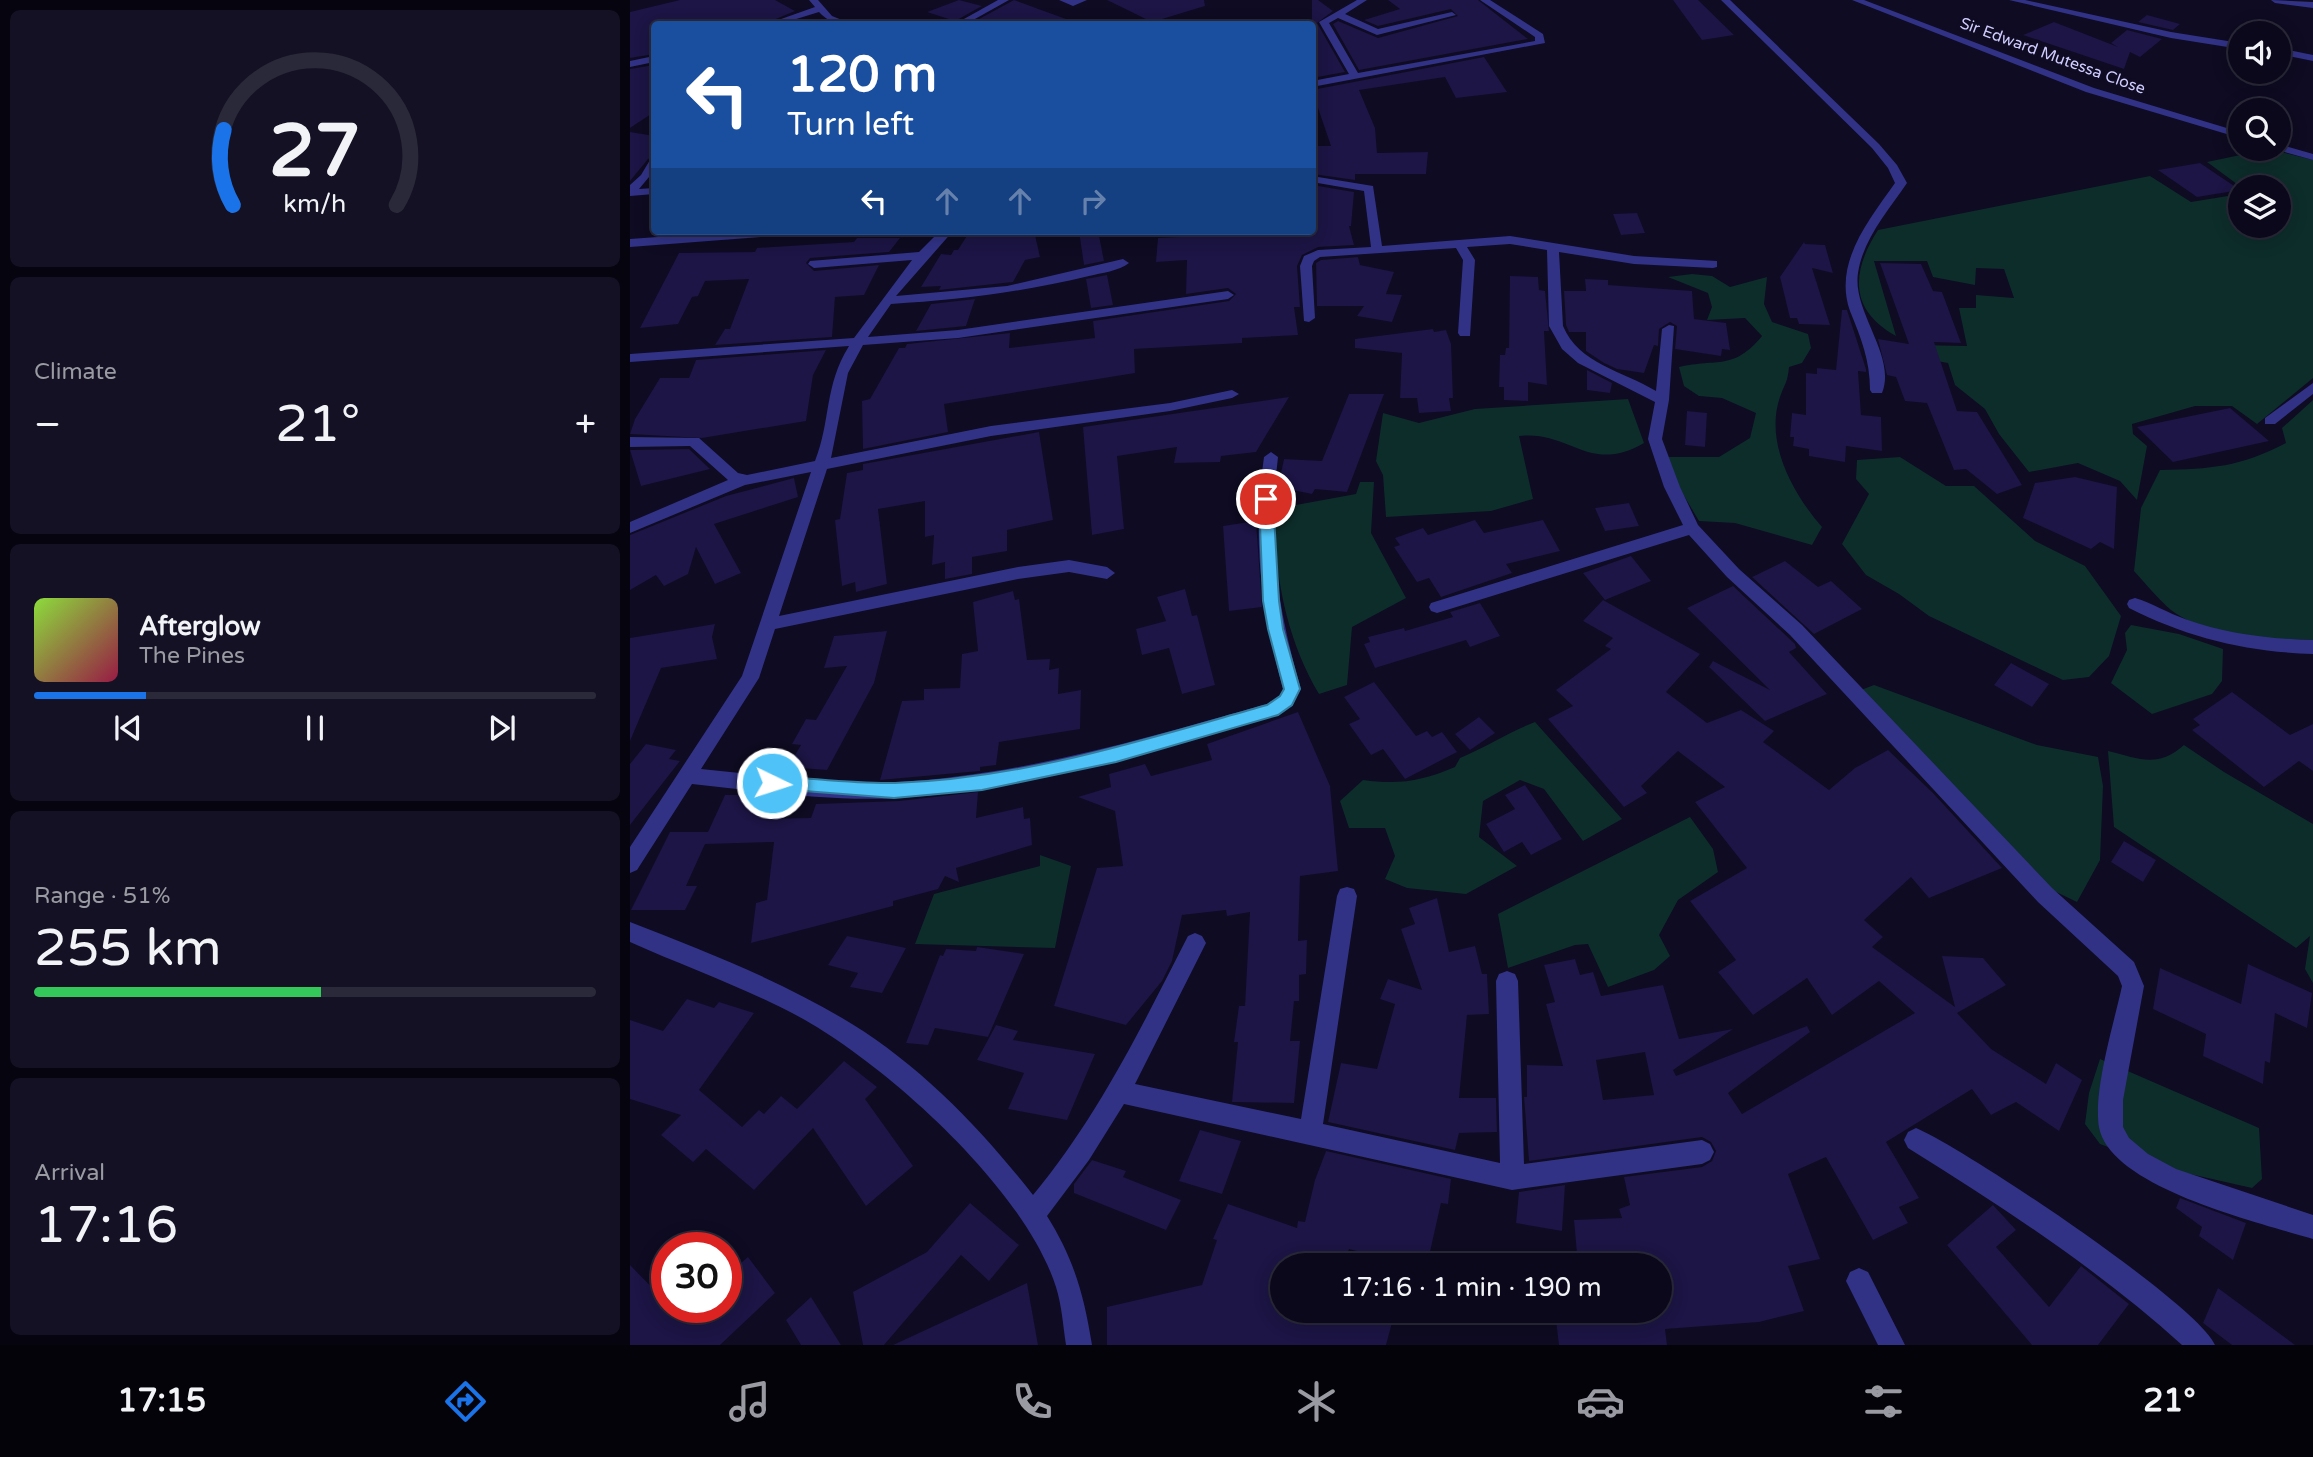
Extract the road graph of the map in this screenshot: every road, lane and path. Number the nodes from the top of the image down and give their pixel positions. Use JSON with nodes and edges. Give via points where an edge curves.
{"nodes":[{"id":1,"x":813,"y":0,"type":"edge"},
{"id":2,"x":1005,"y":0,"type":"edge"},
{"id":3,"x":1063,"y":0,"type":"edge"},
{"id":4,"x":1083,"y":0,"type":"edge"},
{"id":5,"x":1363,"y":0,"type":"edge"},
{"id":6,"x":1484,"y":0,"type":"edge"},
{"id":7,"x":1725,"y":0,"type":"edge"},
{"id":8,"x":1856,"y":0,"type":"edge"},
{"id":9,"x":2013,"y":0,"type":"edge"},
{"id":10,"x":2275,"y":0,"type":"edge"},
{"id":11,"x":2313,"y":5,"type":"edge"},
{"id":12,"x":819,"y":9,"type":"junction"},
{"id":13,"x":1338,"y":14,"type":"junction"},
{"id":14,"x":1452,"y":15,"type":"dead end"},
{"id":15,"x":781,"y":21,"type":"edge"},
{"id":16,"x":837,"y":21,"type":"edge"},
{"id":17,"x":966,"y":21,"type":"edge"},
{"id":18,"x":2228,"y":44,"type":"edge"},
{"id":19,"x":2291,"y":54,"type":"edge"},
{"id":20,"x":2313,"y":58,"type":"edge"},
{"id":21,"x":651,"y":60,"type":"edge"},
{"id":22,"x":630,"y":64,"type":"edge"},
{"id":23,"x":1355,"y":77,"type":"junction"},
{"id":24,"x":1316,"y":82,"type":"edge"},
{"id":25,"x":2228,"y":131,"type":"edge"},
{"id":26,"x":2291,"y":150,"type":"edge"},
{"id":27,"x":2313,"y":157,"type":"edge"},
{"id":28,"x":651,"y":168,"type":"edge"},
{"id":29,"x":1316,"y":180,"type":"edge"},
{"id":30,"x":651,"y":191,"type":"edge"},
{"id":31,"x":630,"y":192,"type":"edge"},
{"id":32,"x":734,"y":235,"type":"edge"},
{"id":33,"x":943,"y":235,"type":"edge"},
{"id":34,"x":630,"y":243,"type":"edge"},
{"id":35,"x":1460,"y":245,"type":"junction"},
{"id":36,"x":1553,"y":247,"type":"junction"},
{"id":37,"x":1377,"y":250,"type":"junction"},
{"id":38,"x":920,"y":256,"type":"junction"},
{"id":39,"x":1123,"y":263,"type":"dead end"},
{"id":40,"x":814,"y":264,"type":"dead end"},
{"id":41,"x":1713,"y":264,"type":"dead end"},
{"id":42,"x":1228,"y":295,"type":"dead end"},
{"id":43,"x":889,"y":300,"type":"junction"},
{"id":44,"x":1309,"y":318,"type":"dead end"},
{"id":45,"x":1669,"y":329,"type":"dead end"},
{"id":46,"x":1465,"y":333,"type":"dead end"},
{"id":47,"x":860,"y":342,"type":"junction"},
{"id":48,"x":630,"y":358,"type":"edge"},
{"id":49,"x":2313,"y":387,"type":"edge"},
{"id":50,"x":1877,"y":390,"type":"dead end"},
{"id":51,"x":1232,"y":394,"type":"dead end"},
{"id":52,"x":1662,"y":400,"type":"junction"},
{"id":53,"x":2270,"y":421,"type":"dead end"},
{"id":54,"x":630,"y":442,"type":"edge"},
{"id":55,"x":1271,"y":457,"type":"dead end"},
{"id":56,"x":820,"y":467,"type":"junction"},
{"id":57,"x":742,"y":480,"type":"junction"},
{"id":58,"x":630,"y":528,"type":"edge"},
{"id":59,"x":1692,"y":528,"type":"junction"},
{"id":60,"x":1107,"y":573,"type":"dead end"},
{"id":61,"x":2135,"y":604,"type":"dead end"},
{"id":62,"x":1437,"y":607,"type":"dead end"},
{"id":63,"x":769,"y":624,"type":"junction"},
{"id":64,"x":2313,"y":647,"type":"edge"},
{"id":65,"x":689,"y":776,"type":"junction"},
{"id":66,"x":630,"y":864,"type":"edge"},
{"id":67,"x":1347,"y":896,"type":"dead end"},
{"id":68,"x":630,"y":932,"type":"edge"},
{"id":69,"x":1195,"y":943,"type":"dead end"},
{"id":70,"x":1507,"y":981,"type":"dead end"},
{"id":71,"x":1119,"y":1092,"type":"junction"},
{"id":72,"x":1311,"y":1133,"type":"junction"},
{"id":73,"x":1916,"y":1140,"type":"dead end"},
{"id":74,"x":1702,"y":1152,"type":"dead end"},
{"id":75,"x":1512,"y":1178,"type":"junction"},
{"id":76,"x":1032,"y":1215,"type":"junction"},
{"id":77,"x":2313,"y":1227,"type":"edge"},
{"id":78,"x":1860,"y":1281,"type":"dead end"},
{"id":79,"x":1079,"y":1345,"type":"edge"},
{"id":80,"x":1892,"y":1345,"type":"edge"},
{"id":81,"x":2202,"y":1345,"type":"edge"}],
"edges":[{"from":1,"to":12,"type":"street"},
{"from":2,"to":17,"type":"street"},
{"from":3,"to":4,"type":"street"},
{"from":5,"to":13,"type":"street"},
{"from":6,"to":23,"type":"street","via":[[1540,36],[1540,43]]},
{"from":7,"to":50,"type":"street","via":[[1900,176],[1853,263],[1850,278],[1855,307],[1876,352]]},
{"from":8,"to":25,"type":"street","name":"Sir Edward Mutessa Close","via":[[2090,90]]},
{"from":9,"to":18,"type":"street"},
{"from":10,"to":11,"type":"street"},
{"from":12,"to":15,"type":"street"},
{"from":12,"to":16,"type":"street"},
{"from":13,"to":14,"type":"street","via":[[1377,32]]},
{"from":13,"to":23,"type":"street","via":[[1320,23]]},
{"from":19,"to":20,"type":"street"},
{"from":21,"to":22,"type":"street"},
{"from":23,"to":24,"type":"street"},
{"from":26,"to":27,"type":"street"},
{"from":28,"to":31,"type":"street"},
{"from":29,"to":37,"type":"street","via":[[1369,188]]},
{"from":30,"to":31,"type":"street"},
{"from":32,"to":34,"type":"street"},
{"from":33,"to":38,"type":"street"},
{"from":35,"to":36,"type":"street","via":[[1510,240]]},
{"from":35,"to":37,"type":"street"},
{"from":35,"to":46,"type":"street","via":[[1469,260]]},
{"from":36,"to":41,"type":"street","via":[[1634,260]]},
{"from":36,"to":52,"type":"street","via":[[1556,326],[1565,347]]},
{"from":37,"to":44,"type":"street","via":[[1318,254],[1308,259]]},
{"from":38,"to":40,"type":"street"},
{"from":38,"to":43,"type":"street"},
{"from":39,"to":43,"type":"street","via":[[999,293]]},
{"from":42,"to":47,"type":"street","via":[[1021,327]]},
{"from":43,"to":47,"type":"street"},
{"from":45,"to":52,"type":"street"},
{"from":47,"to":48,"type":"street"},
{"from":47,"to":56,"type":"street","via":[[842,369],[831,443]]},
{"from":49,"to":53,"type":"street"},
{"from":51,"to":56,"type":"street","via":[[991,431]]},
{"from":52,"to":59,"type":"street","via":[[1655,439]]},
{"from":54,"to":57,"type":"street","via":[[694,441]]},
{"from":55,"to":65,"type":"street","via":[[1265,516],[1269,573],[1275,629],[1292,689],[1286,701],[1272,710],[1116,755],[982,783],[894,790]]},
{"from":56,"to":57,"type":"street"},
{"from":56,"to":63,"type":"street"},
{"from":57,"to":58,"type":"street"},
{"from":59,"to":62,"type":"street"},
{"from":59,"to":77,"type":"street","via":[[1813,648],[1997,846],[2126,969],[2133,986],[2110,1127],[2126,1155],[2175,1181]]},
{"from":60,"to":63,"type":"street","via":[[1069,566],[1031,571]]},
{"from":61,"to":64,"type":"street","via":[[2170,623],[2213,636],[2276,647]]},
{"from":63,"to":65,"type":"street","via":[[750,678]]},
{"from":65,"to":66,"type":"street"},
{"from":67,"to":72,"type":"street"},
{"from":68,"to":76,"type":"street","via":[[811,1012],[856,1039],[927,1095]]},
{"from":69,"to":71,"type":"street"},
{"from":70,"to":75,"type":"street"},
{"from":71,"to":72,"type":"street"},
{"from":71,"to":76,"type":"street","via":[[1078,1160]]},
{"from":72,"to":75,"type":"street"},
{"from":73,"to":81,"type":"street","via":[[2039,1217]]},
{"from":74,"to":75,"type":"street"},
{"from":76,"to":79,"type":"street","via":[[1069,1287]]},
{"from":78,"to":80,"type":"street"}]}
